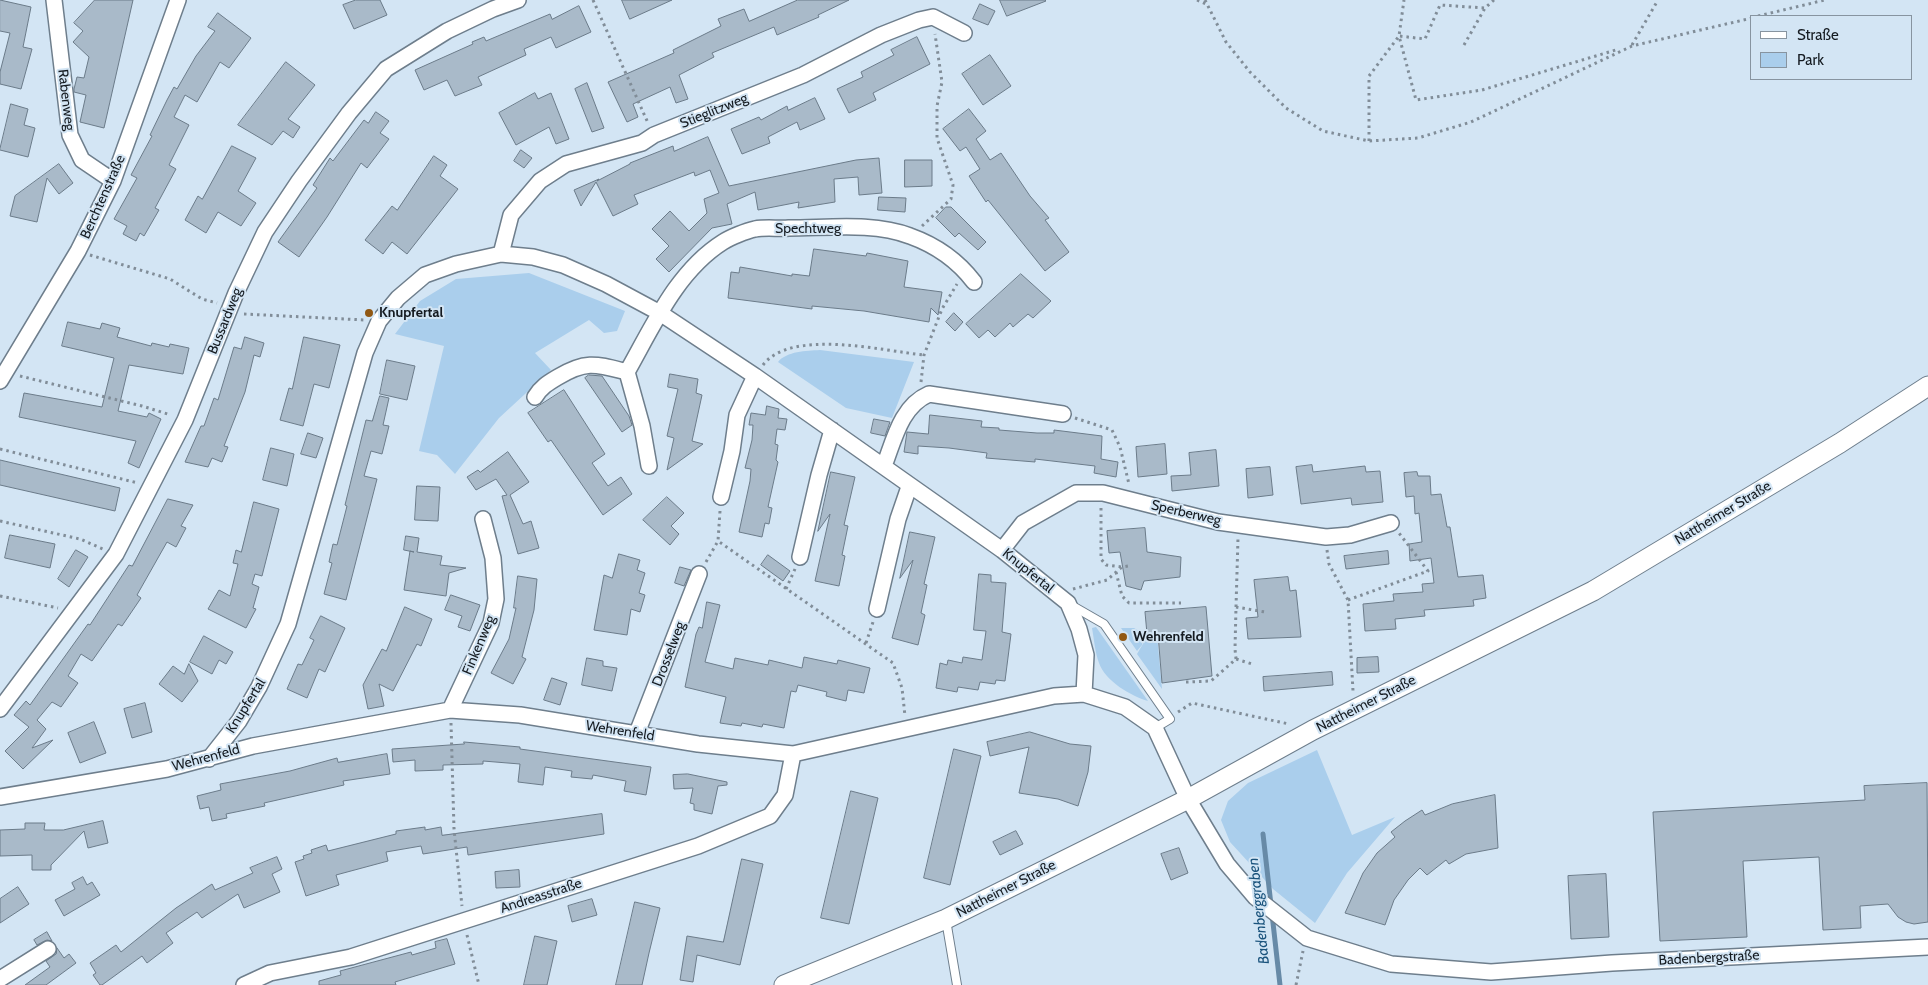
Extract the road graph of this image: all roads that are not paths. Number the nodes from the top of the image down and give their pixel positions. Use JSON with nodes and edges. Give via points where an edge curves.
{"nodes":[{"id":1,"x":54,"y":0,"type":"edge"},
{"id":2,"x":178,"y":0,"type":"edge"},
{"id":3,"x":518,"y":0,"type":"edge"},
{"id":4,"x":964,"y":33,"type":"dead end"},
{"id":5,"x":113,"y":181,"type":"junction"},
{"id":6,"x":501,"y":254,"type":"junction"},
{"id":7,"x":974,"y":282,"type":"dead end"},
{"id":8,"x":660,"y":313,"type":"junction"},
{"id":9,"x":627,"y":372,"type":"junction"},
{"id":10,"x":755,"y":376,"type":"junction"},
{"id":11,"x":1,"y":378,"type":"edge"},
{"id":12,"x":1928,"y":386,"type":"edge"},
{"id":13,"x":535,"y":397,"type":"dead end"},
{"id":14,"x":1063,"y":414,"type":"road end"},
{"id":15,"x":832,"y":430,"type":"junction"},
{"id":16,"x":649,"y":466,"type":"dead end"},
{"id":17,"x":884,"y":466,"type":"junction"},
{"id":18,"x":910,"y":487,"type":"junction"},
{"id":19,"x":721,"y":497,"type":"road end"},
{"id":20,"x":482,"y":519,"type":"dead end"},
{"id":21,"x":1391,"y":523,"type":"road end"},
{"id":22,"x":1002,"y":550,"type":"junction"},
{"id":23,"x":800,"y":557,"type":"road end"},
{"id":24,"x":699,"y":574,"type":"road end"},
{"id":25,"x":1063,"y":600,"type":"junction"},
{"id":26,"x":877,"y":609,"type":"road end"},
{"id":27,"x":1084,"y":694,"type":"junction"},
{"id":28,"x":0,"y":709,"type":"edge"},
{"id":29,"x":450,"y":710,"type":"junction"},
{"id":30,"x":1155,"y":728,"type":"junction"},
{"id":31,"x":637,"y":733,"type":"junction"},
{"id":32,"x":793,"y":754,"type":"junction"},
{"id":33,"x":209,"y":759,"type":"junction"},
{"id":34,"x":0,"y":797,"type":"edge"},
{"id":35,"x":1188,"y":799,"type":"junction"},
{"id":36,"x":946,"y":919,"type":"junction"},
{"id":37,"x":1928,"y":947,"type":"edge"},
{"id":38,"x":48,"y":949,"type":"dead end"},
{"id":39,"x":0,"y":978,"type":"edge"},
{"id":40,"x":1491,"y":979,"type":"edge"},
{"id":41,"x":244,"y":985,"type":"edge"},
{"id":42,"x":784,"y":985,"type":"edge"},
{"id":43,"x":957,"y":985,"type":"edge"}],
"edges":[{"from":1,"to":5,"type":"street","name":"Rabenweg","via":[[70,135],[82,160]]},
{"from":2,"to":5,"type":"street","name":"Berchtenstraße"},
{"from":3,"to":28,"type":"street","name":"Bussardweg","via":[[447,31],[386,69],[349,113],[265,232],[185,420],[116,554]]},
{"from":4,"to":6,"type":"street","name":"Stieglitzweg","via":[[933,17],[881,35],[804,75],[654,135],[642,143],[566,164],[540,181],[511,215]]},
{"from":5,"to":11,"type":"street","name":"Berchtenstraße","via":[[78,251]]},
{"from":6,"to":8,"type":"street","name":"Knupfertal","via":[[533,257],[563,265]]},
{"from":6,"to":33,"type":"street","name":"Knupfertal","via":[[425,275],[398,298],[380,321],[365,353],[288,624],[259,688],[239,721]]},
{"from":7,"to":8,"type":"street","name":"Spechtweg","via":[[965,270],[938,249],[910,236],[882,229],[755,229],[724,241],[701,258]]},
{"from":8,"to":9,"type":"street"},
{"from":8,"to":10,"type":"street","name":"Knupfertal"},
{"from":9,"to":13,"type":"street","via":[[601,365],[577,366],[540,387]]},
{"from":9,"to":16,"type":"street"},
{"from":10,"to":15,"type":"street","name":"Knupfertal"},
{"from":10,"to":19,"type":"street","via":[[737,414]]},
{"from":12,"to":35,"type":"street","name":"Nattheimer Straße","via":[[1593,592],[1314,730]]},
{"from":14,"to":17,"type":"street","via":[[929,394],[912,405],[900,423]]},
{"from":15,"to":17,"type":"street","name":"Knupfertal"},
{"from":15,"to":23,"type":"street"},
{"from":17,"to":18,"type":"street","name":"Knupfertal"},
{"from":18,"to":22,"type":"street","name":"Knupfertal"},
{"from":18,"to":26,"type":"street","via":[[898,519]]},
{"from":20,"to":29,"type":"street","name":"Finkenweg","via":[[494,558],[496,599],[492,624]]},
{"from":21,"to":22,"type":"street","name":"Sperberweg","via":[[1350,536],[1326,537],[1218,522],[1103,493],[1076,492],[1023,523]]},
{"from":22,"to":25,"type":"street","name":"Knupfertal"},
{"from":24,"to":31,"type":"street","name":"Drosselweg"},
{"from":25,"to":27,"type":"street","name":"Knupfertal","via":[[1079,629],[1086,655]]},
{"from":25,"to":30,"type":"lane","via":[[1104,624],[1170,718]]},
{"from":27,"to":30,"type":"street","name":"Wehrenfeld","via":[[1125,707]]},
{"from":27,"to":32,"type":"street","name":"Wehrenfeld","via":[[1054,696]]},
{"from":29,"to":31,"type":"street","name":"Wehrenfeld","via":[[520,715]]},
{"from":29,"to":33,"type":"street","name":"Wehrenfeld","via":[[253,746]]},
{"from":30,"to":35,"type":"street"},
{"from":31,"to":32,"type":"street","name":"Wehrenfeld","via":[[698,744]]},
{"from":32,"to":41,"type":"street","name":"Andreasstraße","via":[[785,795],[770,816],[698,846],[351,957],[270,973]]},
{"from":33,"to":34,"type":"street","name":"Wehrenfeld"},
{"from":35,"to":36,"type":"street","name":"Nattheimer Straße"},
{"from":35,"to":40,"type":"street","name":"Badenbergstraße","via":[[1226,864],[1255,898],[1307,938],[1391,964]]},
{"from":36,"to":42,"type":"street","name":"Nattheimer Straße"},
{"from":36,"to":43,"type":"lane"},
{"from":37,"to":40,"type":"street","name":"Badenbergstraße","via":[[1612,963]]},
{"from":38,"to":39,"type":"street"}]}
